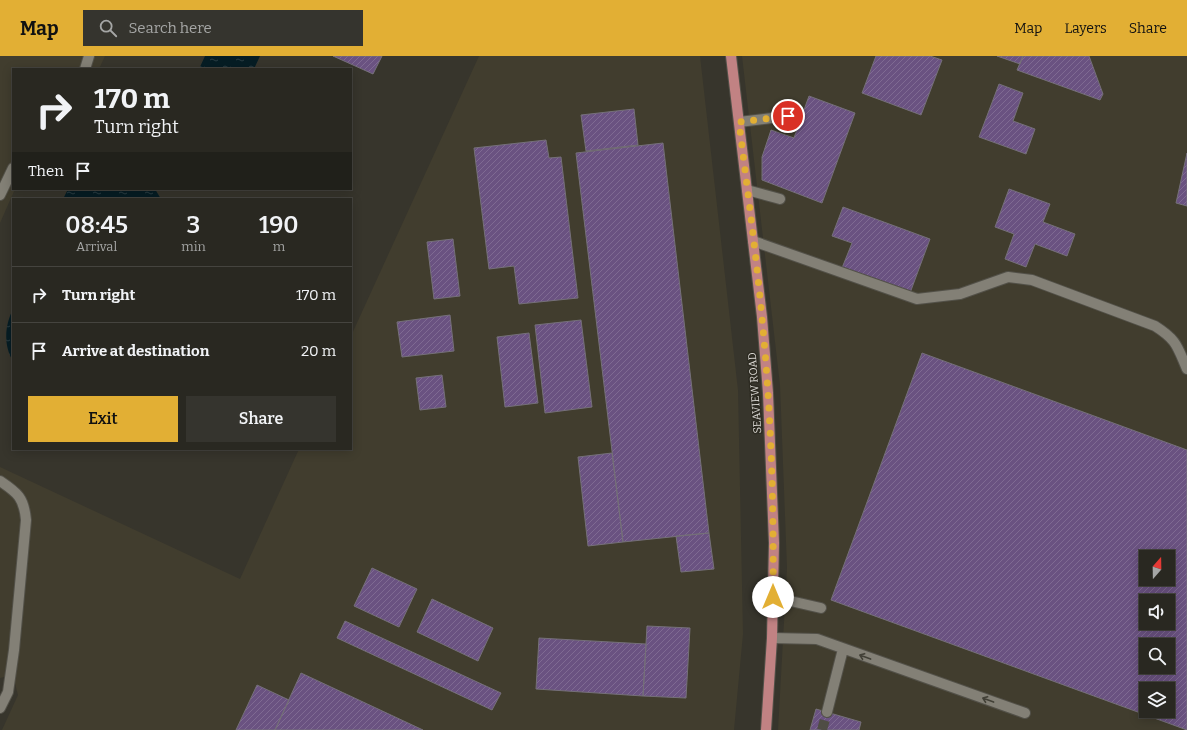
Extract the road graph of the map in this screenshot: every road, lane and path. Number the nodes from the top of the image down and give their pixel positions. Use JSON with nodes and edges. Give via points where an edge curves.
{"nodes":[{"id":1,"x":89,"y":56,"type":"edge"},
{"id":2,"x":731,"y":56,"type":"edge"},
{"id":3,"x":85,"y":68,"type":"edge"},
{"id":4,"x":788,"y":116,"type":"dead end"},
{"id":5,"x":739,"y":122,"type":"junction"},
{"id":6,"x":12,"y":170,"type":"edge"},
{"id":7,"x":747,"y":190,"type":"junction"},
{"id":8,"x":0,"y":195,"type":"edge"},
{"id":9,"x":780,"y":199,"type":"dead end"},
{"id":10,"x":753,"y":241,"type":"junction"},
{"id":11,"x":1187,"y":369,"type":"edge"},
{"id":12,"x":0,"y":481,"type":"edge"},
{"id":13,"x":773,"y":597,"type":"junction"},
{"id":14,"x":821,"y":608,"type":"dead end"},
{"id":15,"x":772,"y":638,"type":"junction"},
{"id":16,"x":843,"y":649,"type":"junction"},
{"id":17,"x":0,"y":708,"type":"edge"},
{"id":18,"x":827,"y":712,"type":"tunnel mouth"},
{"id":19,"x":1025,"y":714,"type":"dead end"},
{"id":20,"x":766,"y":730,"type":"edge"}],
"edges":[{"from":1,"to":3,"type":"street"},
{"from":2,"to":5,"type":"main road","name":"SEAVIEW ROAD"},
{"from":4,"to":5,"type":"street"},
{"from":5,"to":7,"type":"main road","name":"SEAVIEW ROAD"},
{"from":6,"to":8,"type":"street"},
{"from":7,"to":9,"type":"street"},
{"from":7,"to":10,"type":"main road","name":"SEAVIEW ROAD"},
{"from":10,"to":11,"type":"street","via":[[917,299],[960,294],[1008,277],[1032,280],[1155,326],[1175,341]]},
{"from":10,"to":13,"type":"main road","name":"SEAVIEW ROAD","via":[[768,393]]},
{"from":12,"to":17,"type":"street","via":[[21,498],[26,520],[14,650],[8,692]]},
{"from":13,"to":14,"type":"street"},
{"from":13,"to":15,"type":"main road","name":"SEAVIEW ROAD"},
{"from":15,"to":16,"type":"street","via":[[817,639]]},
{"from":15,"to":20,"type":"main road","name":"SEAVIEW ROAD"},
{"from":16,"to":18,"type":"street"},
{"from":19,"to":16,"type":"street","one_way":true}]}
